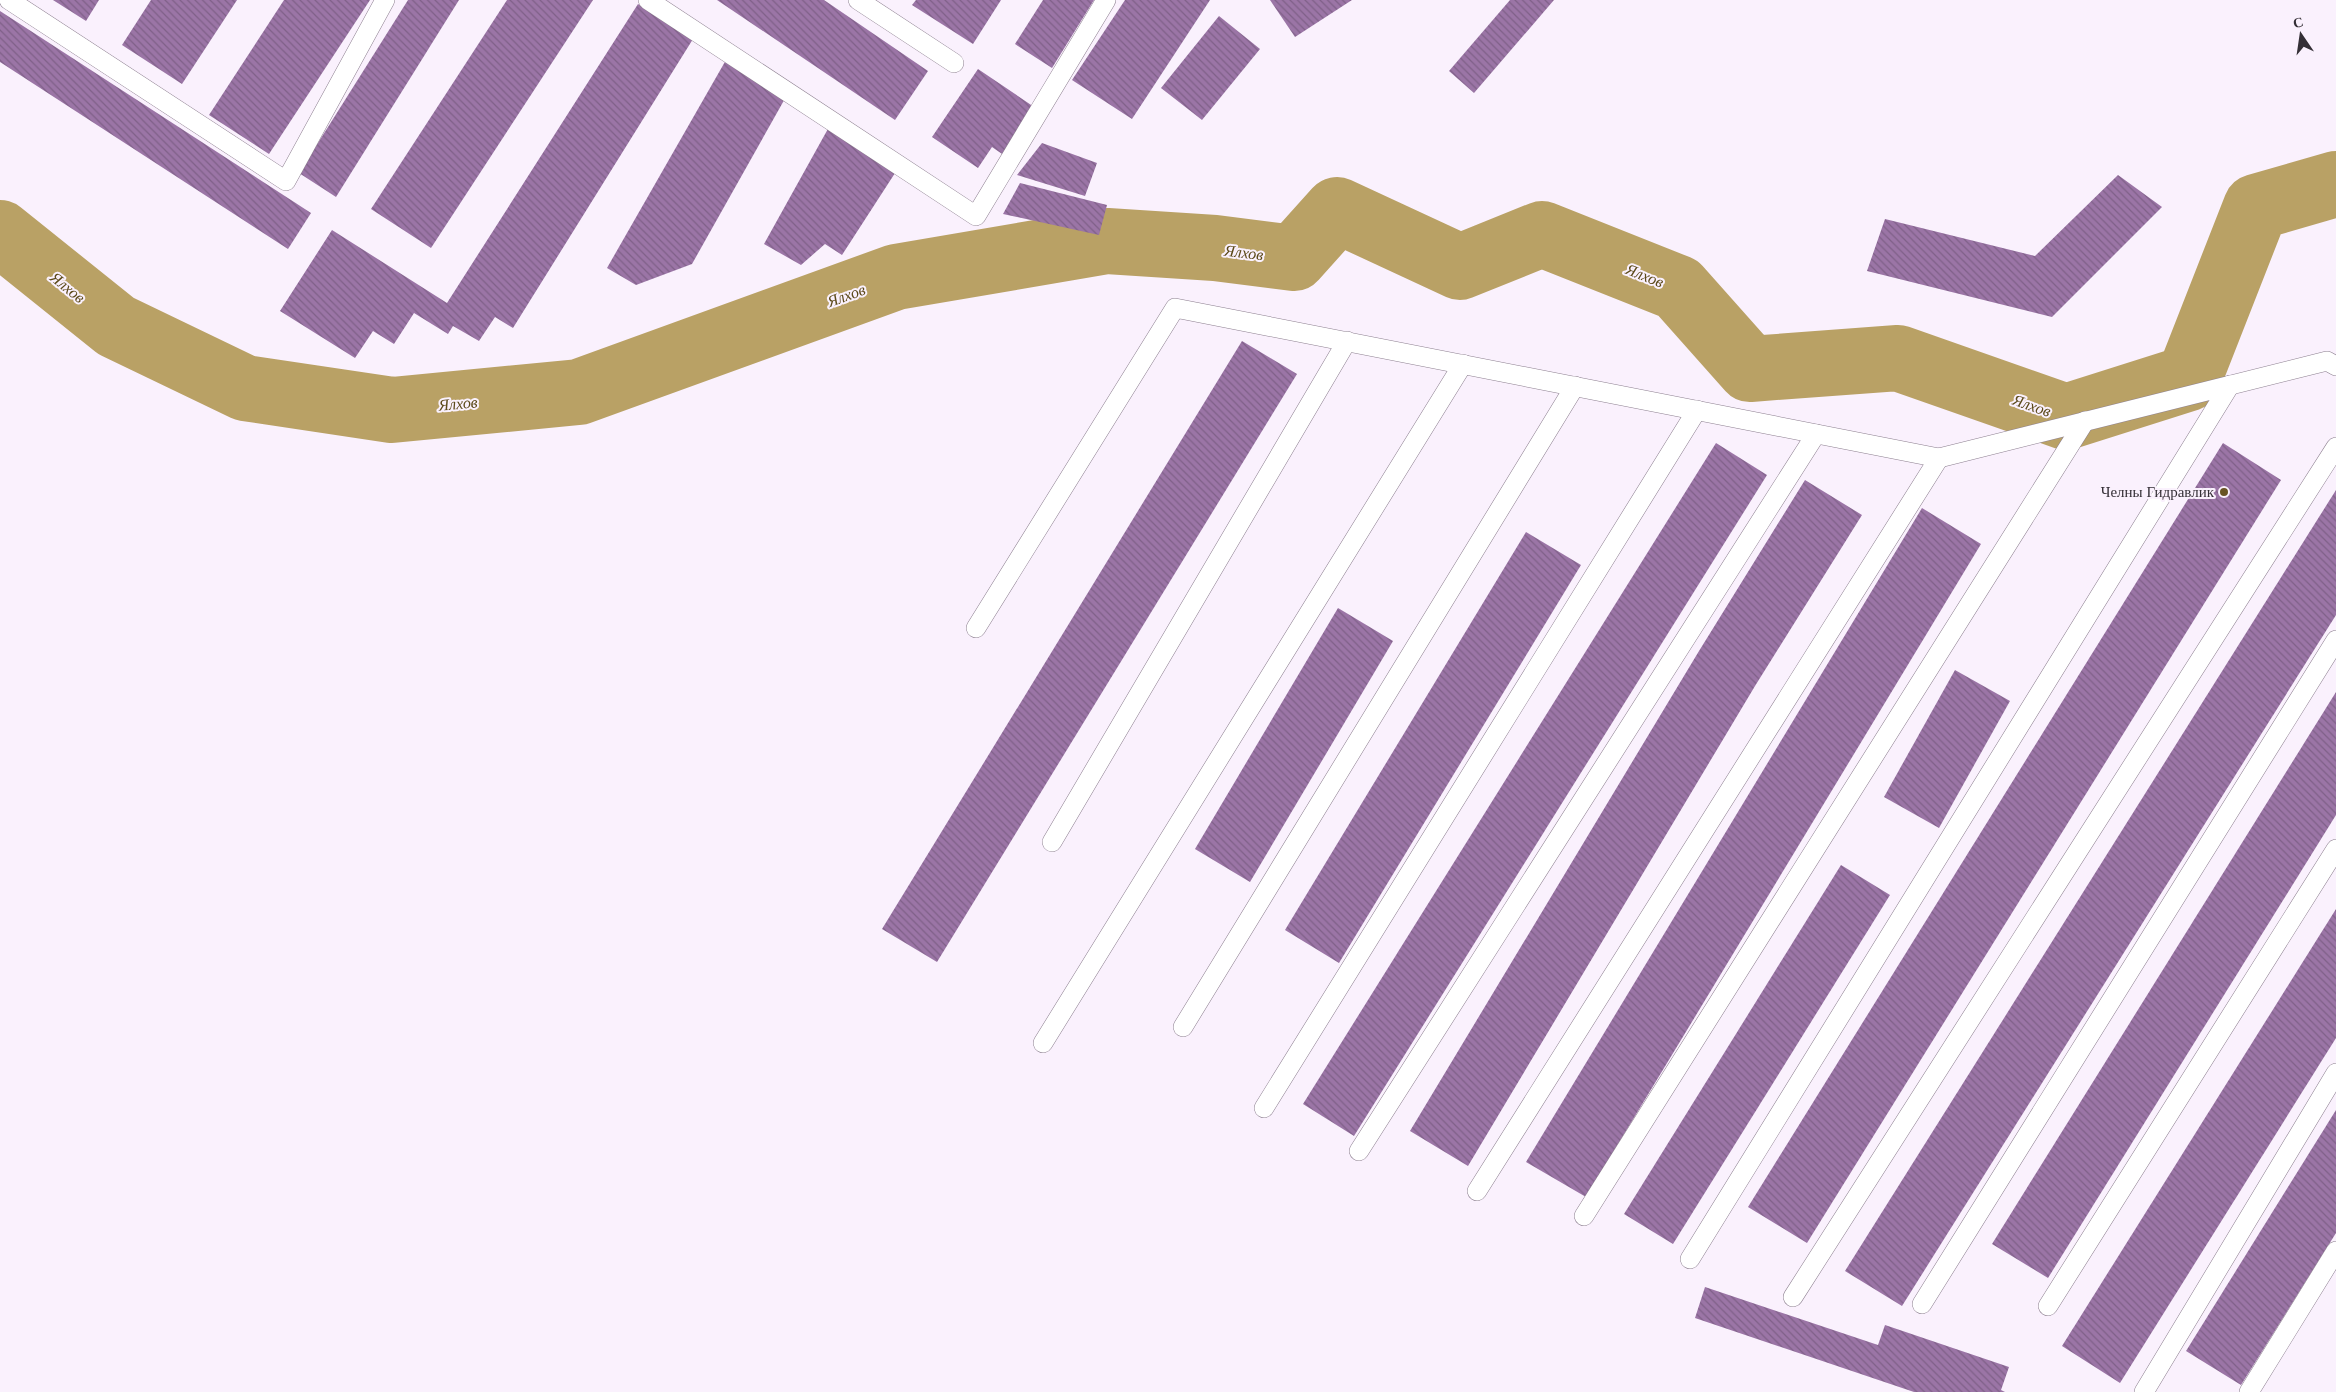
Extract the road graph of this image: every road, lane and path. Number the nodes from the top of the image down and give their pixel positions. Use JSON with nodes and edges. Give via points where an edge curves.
{"nodes":[{"id":1,"x":9,"y":0,"type":"edge"},
{"id":2,"x":385,"y":0,"type":"edge"},
{"id":3,"x":648,"y":0,"type":"edge"},
{"id":4,"x":858,"y":0,"type":"edge"},
{"id":5,"x":1106,"y":0,"type":"edge"},
{"id":6,"x":954,"y":63,"type":"dead end"},
{"id":7,"x":1347,"y":341,"type":"junction"},
{"id":8,"x":1463,"y":364,"type":"junction"},
{"id":9,"x":2336,"y":366,"type":"edge"},
{"id":10,"x":2230,"y":385,"type":"junction"},
{"id":11,"x":1576,"y":386,"type":"junction"},
{"id":12,"x":1697,"y":410,"type":"junction"},
{"id":13,"x":2085,"y":421,"type":"junction"},
{"id":14,"x":1816,"y":434,"type":"junction"},
{"id":15,"x":2336,"y":447,"type":"edge"},
{"id":16,"x":1939,"y":458,"type":"junction"},
{"id":17,"x":976,"y":628,"type":"dead end"},
{"id":18,"x":2336,"y":640,"type":"edge"},
{"id":19,"x":1052,"y":842,"type":"dead end"},
{"id":20,"x":2336,"y":849,"type":"edge"},
{"id":21,"x":1183,"y":1027,"type":"dead end"},
{"id":22,"x":1043,"y":1043,"type":"dead end"},
{"id":23,"x":2336,"y":1073,"type":"edge"},
{"id":24,"x":1264,"y":1108,"type":"dead end"},
{"id":25,"x":1359,"y":1151,"type":"dead end"},
{"id":26,"x":1477,"y":1191,"type":"dead end"},
{"id":27,"x":1584,"y":1216,"type":"dead end"},
{"id":28,"x":2336,"y":1251,"type":"edge"},
{"id":29,"x":1690,"y":1259,"type":"dead end"},
{"id":30,"x":1793,"y":1296,"type":"dead end"},
{"id":31,"x":1922,"y":1304,"type":"dead end"},
{"id":32,"x":2048,"y":1306,"type":"dead end"},
{"id":33,"x":2144,"y":1392,"type":"edge"},
{"id":34,"x":2249,"y":1392,"type":"edge"}],
"edges":[{"from":1,"to":2,"type":"lane","via":[[286,181]]},
{"from":3,"to":5,"type":"lane","via":[[976,216]]},
{"from":4,"to":6,"type":"lane"},
{"from":7,"to":8,"type":"lane"},
{"from":7,"to":17,"type":"lane","via":[[1175,308]]},
{"from":7,"to":19,"type":"lane"},
{"from":8,"to":11,"type":"lane"},
{"from":8,"to":22,"type":"lane"},
{"from":9,"to":10,"type":"lane","via":[[2327,361]]},
{"from":10,"to":13,"type":"lane"},
{"from":10,"to":29,"type":"lane"},
{"from":11,"to":12,"type":"lane"},
{"from":11,"to":21,"type":"lane"},
{"from":12,"to":14,"type":"lane"},
{"from":12,"to":24,"type":"lane"},
{"from":13,"to":16,"type":"lane"},
{"from":13,"to":27,"type":"lane"},
{"from":14,"to":16,"type":"lane"},
{"from":14,"to":25,"type":"lane"},
{"from":15,"to":30,"type":"lane"},
{"from":16,"to":26,"type":"lane"},
{"from":18,"to":31,"type":"lane"},
{"from":20,"to":32,"type":"lane"},
{"from":23,"to":33,"type":"lane"},
{"from":28,"to":34,"type":"lane"}]}
